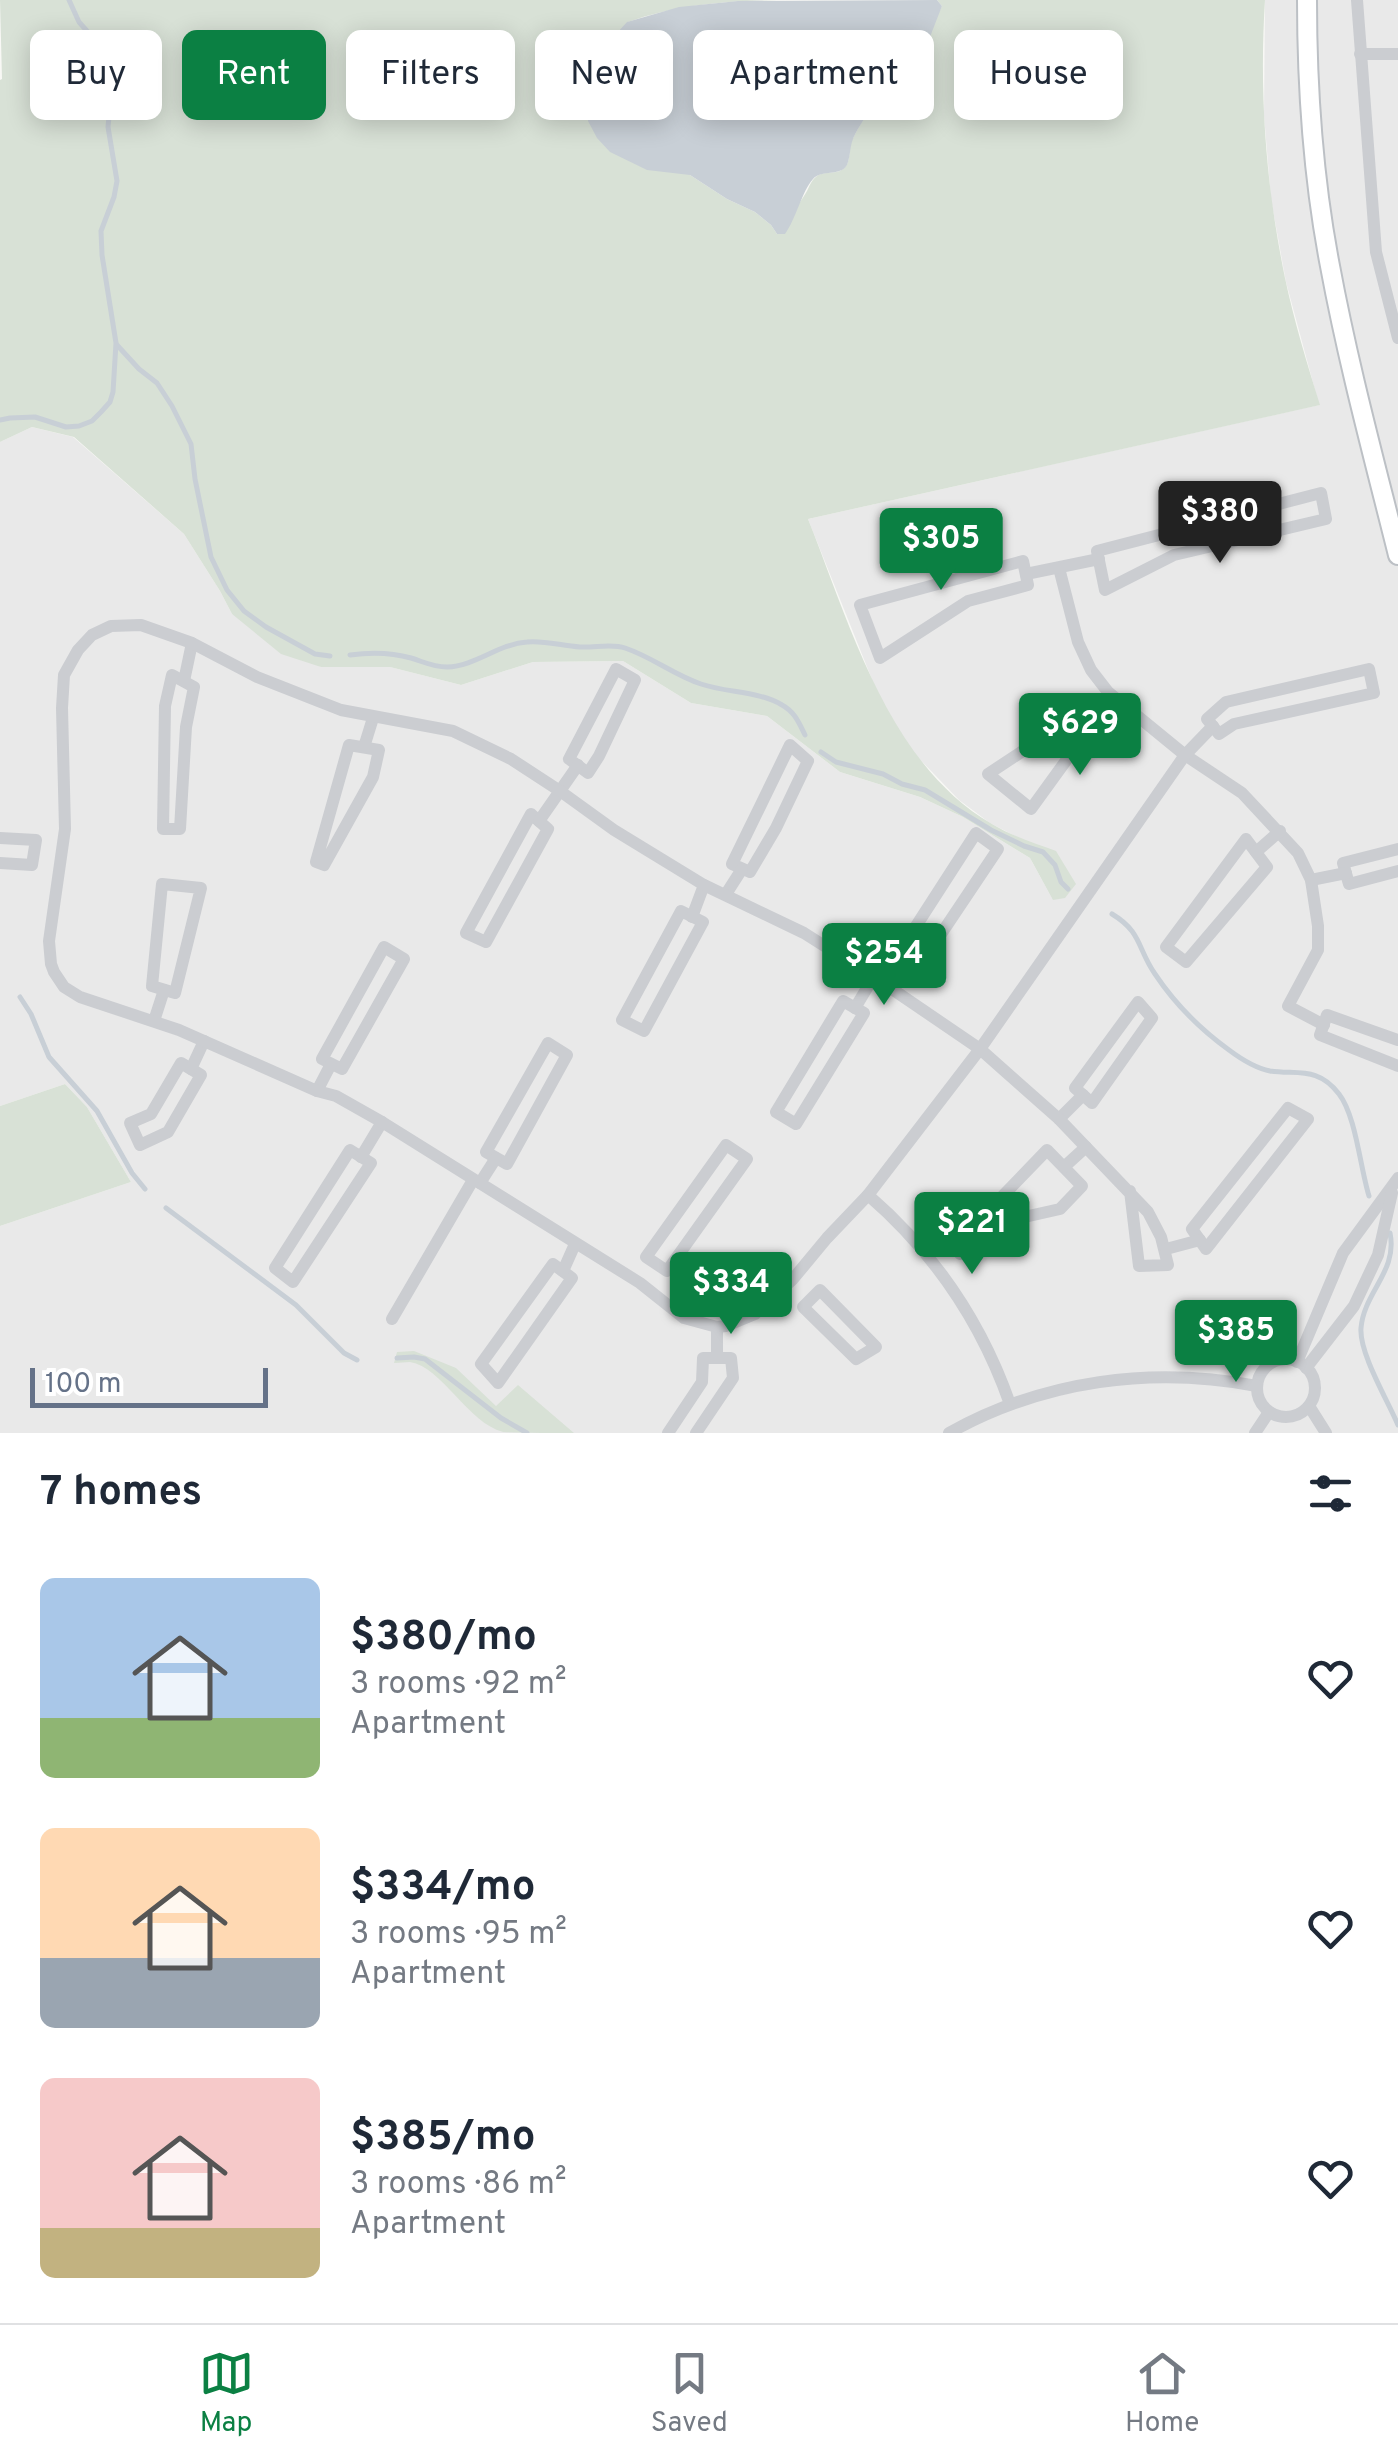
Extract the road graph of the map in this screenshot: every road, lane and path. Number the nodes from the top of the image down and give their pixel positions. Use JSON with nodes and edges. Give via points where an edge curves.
{"nodes":[{"id":1,"x":1308,"y":0,"type":"edge"},
{"id":2,"x":1357,"y":0,"type":"edge"},
{"id":3,"x":1360,"y":54,"type":"junction"},
{"id":4,"x":1398,"y":54,"type":"edge"},
{"id":5,"x":1397,"y":331,"type":"edge"},
{"id":6,"x":1398,"y":555,"type":"edge"},
{"id":7,"x":1098,"y":559,"type":"junction"},
{"id":8,"x":1058,"y":568,"type":"junction"},
{"id":9,"x":1026,"y":574,"type":"junction"},
{"id":10,"x":192,"y":643,"type":"junction"},
{"id":11,"x":184,"y":681,"type":"junction"},
{"id":12,"x":1108,"y":692,"type":"junction"},
{"id":13,"x":1087,"y":712,"type":"junction"},
{"id":14,"x":373,"y":718,"type":"junction"},
{"id":15,"x":1212,"y":726,"type":"junction"},
{"id":16,"x":364,"y":747,"type":"junction"},
{"id":17,"x":1185,"y":755,"type":"junction"},
{"id":18,"x":578,"y":765,"type":"junction"},
{"id":19,"x":560,"y":791,"type":"junction"},
{"id":20,"x":539,"y":821,"type":"junction"},
{"id":21,"x":1280,"y":832,"type":"junction"},
{"id":22,"x":0,"y":838,"type":"edge"},
{"id":23,"x":1398,"y":848,"type":"edge"},
{"id":24,"x":34,"y":852,"type":"junction"},
{"id":25,"x":1256,"y":852,"type":"junction"},
{"id":26,"x":62,"y":855,"type":"junction"},
{"id":27,"x":0,"y":863,"type":"edge"},
{"id":28,"x":742,"y":868,"type":"junction"},
{"id":29,"x":1398,"y":871,"type":"edge"},
{"id":30,"x":1346,"y":873,"type":"junction"},
{"id":31,"x":1311,"y":880,"type":"junction"},
{"id":32,"x":704,"y":885,"type":"junction"},
{"id":33,"x":726,"y":894,"type":"junction"},
{"id":34,"x":692,"y":917,"type":"junction"},
{"id":35,"x":909,"y":961,"type":"junction"},
{"id":36,"x":872,"y":978,"type":"junction"},
{"id":37,"x":892,"y":988,"type":"junction"},
{"id":38,"x":164,"y":990,"type":"junction"},
{"id":39,"x":854,"y":1008,"type":"junction"},
{"id":40,"x":154,"y":1021,"type":"junction"},
{"id":41,"x":1324,"y":1025,"type":"junction"},
{"id":42,"x":1398,"y":1040,"type":"edge"},
{"id":43,"x":204,"y":1041,"type":"junction"},
{"id":44,"x":980,"y":1050,"type":"junction"},
{"id":45,"x":331,"y":1064,"type":"junction"},
{"id":46,"x":1398,"y":1066,"type":"edge"},
{"id":47,"x":191,"y":1070,"type":"junction"},
{"id":48,"x":317,"y":1091,"type":"junction"},
{"id":49,"x":1083,"y":1095,"type":"junction"},
{"id":50,"x":1059,"y":1119,"type":"junction"},
{"id":51,"x":382,"y":1122,"type":"junction"},
{"id":52,"x":1086,"y":1147,"type":"junction"},
{"id":53,"x":361,"y":1157,"type":"junction"},
{"id":54,"x":496,"y":1158,"type":"junction"},
{"id":55,"x":1064,"y":1167,"type":"junction"},
{"id":56,"x":476,"y":1182,"type":"junction"},
{"id":57,"x":1396,"y":1182,"type":"edge"},
{"id":58,"x":1130,"y":1191,"type":"junction"},
{"id":59,"x":868,"y":1195,"type":"junction"},
{"id":60,"x":994,"y":1205,"type":"junction"},
{"id":61,"x":1007,"y":1221,"type":"junction"},
{"id":62,"x":1200,"y":1240,"type":"junction"},
{"id":63,"x":575,"y":1244,"type":"junction"},
{"id":64,"x":1166,"y":1250,"type":"junction"},
{"id":65,"x":656,"y":1264,"type":"junction"},
{"id":66,"x":563,"y":1271,"type":"junction"},
{"id":67,"x":794,"y":1279,"type":"junction"},
{"id":68,"x":640,"y":1283,"type":"junction"},
{"id":69,"x":811,"y":1298,"type":"junction"},
{"id":70,"x":392,"y":1319,"type":"dead end"},
{"id":71,"x":717,"y":1327,"type":"junction"},
{"id":72,"x":717,"y":1358,"type":"junction"},
{"id":73,"x":1302,"y":1365,"type":"junction"},
{"id":74,"x":1258,"y":1386,"type":"junction"},
{"id":75,"x":1010,"y":1404,"type":"junction"},
{"id":76,"x":1309,"y":1406,"type":"junction"},
{"id":77,"x":1269,"y":1412,"type":"junction"},
{"id":78,"x":668,"y":1433,"type":"edge"},
{"id":79,"x":696,"y":1433,"type":"edge"},
{"id":80,"x":949,"y":1433,"type":"edge"},
{"id":81,"x":1255,"y":1433,"type":"edge"},
{"id":82,"x":1326,"y":1433,"type":"edge"}],
"edges":[{"from":1,"to":6,"type":"main road","via":[[1322,218]]},
{"from":2,"to":3,"type":"street"},
{"from":3,"to":4,"type":"street"},
{"from":3,"to":5,"type":"street","via":[[1376,252]]},
{"from":7,"to":7,"type":"street","via":[[1105,590],[1174,555],[1326,519],[1321,493],[1097,551]]},
{"from":7,"to":8,"type":"street"},
{"from":8,"to":9,"type":"street"},
{"from":8,"to":12,"type":"street","via":[[1078,642]]},
{"from":9,"to":9,"type":"street","via":[[1028,585],[968,600],[880,658],[860,605],[1023,561]]},
{"from":10,"to":11,"type":"street"},
{"from":10,"to":14,"type":"street","via":[[257,677]]},
{"from":10,"to":26,"type":"street","via":[[141,625],[111,626],[78,650],[64,675]]},
{"from":11,"to":11,"type":"street","via":[[194,687],[180,828],[163,829],[165,706],[172,674]]},
{"from":12,"to":13,"type":"street"},
{"from":12,"to":17,"type":"street"},
{"from":13,"to":13,"type":"street","via":[[1080,702],[1047,735],[988,774],[1032,808],[1094,722]]},
{"from":14,"to":16,"type":"street"},
{"from":14,"to":19,"type":"street","via":[[453,732]]},
{"from":15,"to":15,"type":"street","via":[[1219,734],[1234,724],[1374,693],[1369,669],[1226,702],[1207,719]]},
{"from":15,"to":17,"type":"street"},
{"from":16,"to":16,"type":"street","via":[[378,750],[373,778],[324,865],[316,862],[348,744]]},
{"from":17,"to":21,"type":"street","via":[[1242,793]]},
{"from":17,"to":44,"type":"street"},
{"from":18,"to":18,"type":"street","via":[[588,773],[636,680],[616,669],[570,759]]},
{"from":18,"to":19,"type":"street"},
{"from":19,"to":20,"type":"street"},
{"from":19,"to":32,"type":"street"},
{"from":20,"to":20,"type":"street","via":[[548,829],[486,942],[466,933],[531,814]]},
{"from":21,"to":25,"type":"street"},
{"from":21,"to":31,"type":"street"},
{"from":22,"to":24,"type":"street","via":[[36,840]]},
{"from":23,"to":30,"type":"street","via":[[1343,863]]},
{"from":24,"to":26,"type":"street"},
{"from":24,"to":27,"type":"street","via":[[32,864]]},
{"from":25,"to":25,"type":"street","via":[[1246,839],[1166,947],[1186,962],[1267,867]]},
{"from":26,"to":40,"type":"street","via":[[49,941],[54,972],[80,997]]},
{"from":28,"to":28,"type":"street","via":[[732,864],[790,744],[808,760],[750,872]]},
{"from":28,"to":33,"type":"street"},
{"from":29,"to":30,"type":"street","via":[[1349,884]]},
{"from":30,"to":31,"type":"street"},
{"from":31,"to":41,"type":"street","via":[[1318,950],[1288,1006]]},
{"from":32,"to":33,"type":"street"},
{"from":32,"to":34,"type":"street"},
{"from":33,"to":36,"type":"street","via":[[804,933]]},
{"from":34,"to":34,"type":"street","via":[[703,922],[644,1031],[622,1020],[681,912]]},
{"from":35,"to":35,"type":"street","via":[[898,954],[976,833],[998,848],[919,967]]},
{"from":35,"to":37,"type":"street"},
{"from":36,"to":37,"type":"street"},
{"from":36,"to":39,"type":"street"},
{"from":37,"to":44,"type":"street"},
{"from":38,"to":38,"type":"street","via":[[152,986],[162,884],[202,888],[175,993]]},
{"from":38,"to":40,"type":"street"},
{"from":39,"to":39,"type":"street","via":[[843,1002],[776,1112],[796,1124],[864,1013]]},
{"from":40,"to":43,"type":"street"},
{"from":41,"to":42,"type":"street","via":[[1327,1015]]},
{"from":41,"to":46,"type":"street","via":[[1320,1036]]},
{"from":43,"to":47,"type":"street"},
{"from":43,"to":48,"type":"street"},
{"from":44,"to":50,"type":"street"},
{"from":44,"to":59,"type":"street"},
{"from":45,"to":45,"type":"street","via":[[322,1059],[384,947],[404,958],[342,1070]]},
{"from":45,"to":48,"type":"street"},
{"from":47,"to":47,"type":"street","via":[[202,1075],[168,1132],[140,1145],[130,1123],[151,1114],[181,1063]]},
{"from":48,"to":51,"type":"street"},
{"from":49,"to":49,"type":"street","via":[[1075,1088],[1138,1002],[1152,1018],[1092,1103]]},
{"from":49,"to":50,"type":"street"},
{"from":50,"to":52,"type":"street"},
{"from":51,"to":53,"type":"street"},
{"from":51,"to":56,"type":"street"},
{"from":52,"to":55,"type":"street"},
{"from":52,"to":58,"type":"street"},
{"from":53,"to":53,"type":"street","via":[[350,1150],[274,1268],[293,1282],[370,1163]]},
{"from":54,"to":54,"type":"street","via":[[486,1152],[548,1043],[568,1055],[507,1164]]},
{"from":54,"to":56,"type":"street"},
{"from":55,"to":60,"type":"street","via":[[1046,1150]]},
{"from":55,"to":61,"type":"street","via":[[1082,1186],[1060,1210]]},
{"from":56,"to":63,"type":"street"},
{"from":56,"to":70,"type":"street"},
{"from":57,"to":73,"type":"street","via":[[1344,1253]]},
{"from":57,"to":73,"type":"street","via":[[1378,1256],[1354,1306]]},
{"from":58,"to":64,"type":"street"},
{"from":58,"to":64,"type":"street","via":[[1139,1266],[1168,1265]]},
{"from":59,"to":67,"type":"street"},
{"from":59,"to":75,"type":"street","via":[[956,1291],[988,1346]]},
{"from":60,"to":61,"type":"street"},
{"from":60,"to":61,"type":"street","via":[[954,1246],[960,1254]]},
{"from":62,"to":62,"type":"street","via":[[1192,1229],[1288,1108],[1308,1119],[1206,1249]]},
{"from":62,"to":64,"type":"street"},
{"from":63,"to":66,"type":"street"},
{"from":63,"to":68,"type":"street"},
{"from":65,"to":65,"type":"street","via":[[646,1257],[726,1145],[747,1159],[667,1271]]},
{"from":65,"to":68,"type":"street"},
{"from":66,"to":66,"type":"street","via":[[553,1264],[481,1364],[498,1383],[572,1278]]},
{"from":67,"to":69,"type":"street"},
{"from":67,"to":71,"type":"street","via":[[755,1314]]},
{"from":68,"to":71,"type":"street","via":[[684,1318]]},
{"from":69,"to":69,"type":"street","via":[[803,1307],[856,1359],[876,1347],[820,1290]]},
{"from":71,"to":72,"type":"street"},
{"from":72,"to":78,"type":"street","via":[[704,1358],[702,1382]]},
{"from":72,"to":79,"type":"street","via":[[732,1358],[733,1378]]},
{"from":73,"to":74,"type":"street","via":[[1279,1360]]},
{"from":73,"to":76,"type":"street","via":[[1314,1382]]},
{"from":74,"to":75,"type":"street","via":[[1195,1376],[1132,1377]]},
{"from":74,"to":77,"type":"street"},
{"from":75,"to":80,"type":"street"},
{"from":76,"to":77,"type":"street","via":[[1295,1416]]},
{"from":76,"to":82,"type":"street"},
{"from":77,"to":81,"type":"street"}]}
